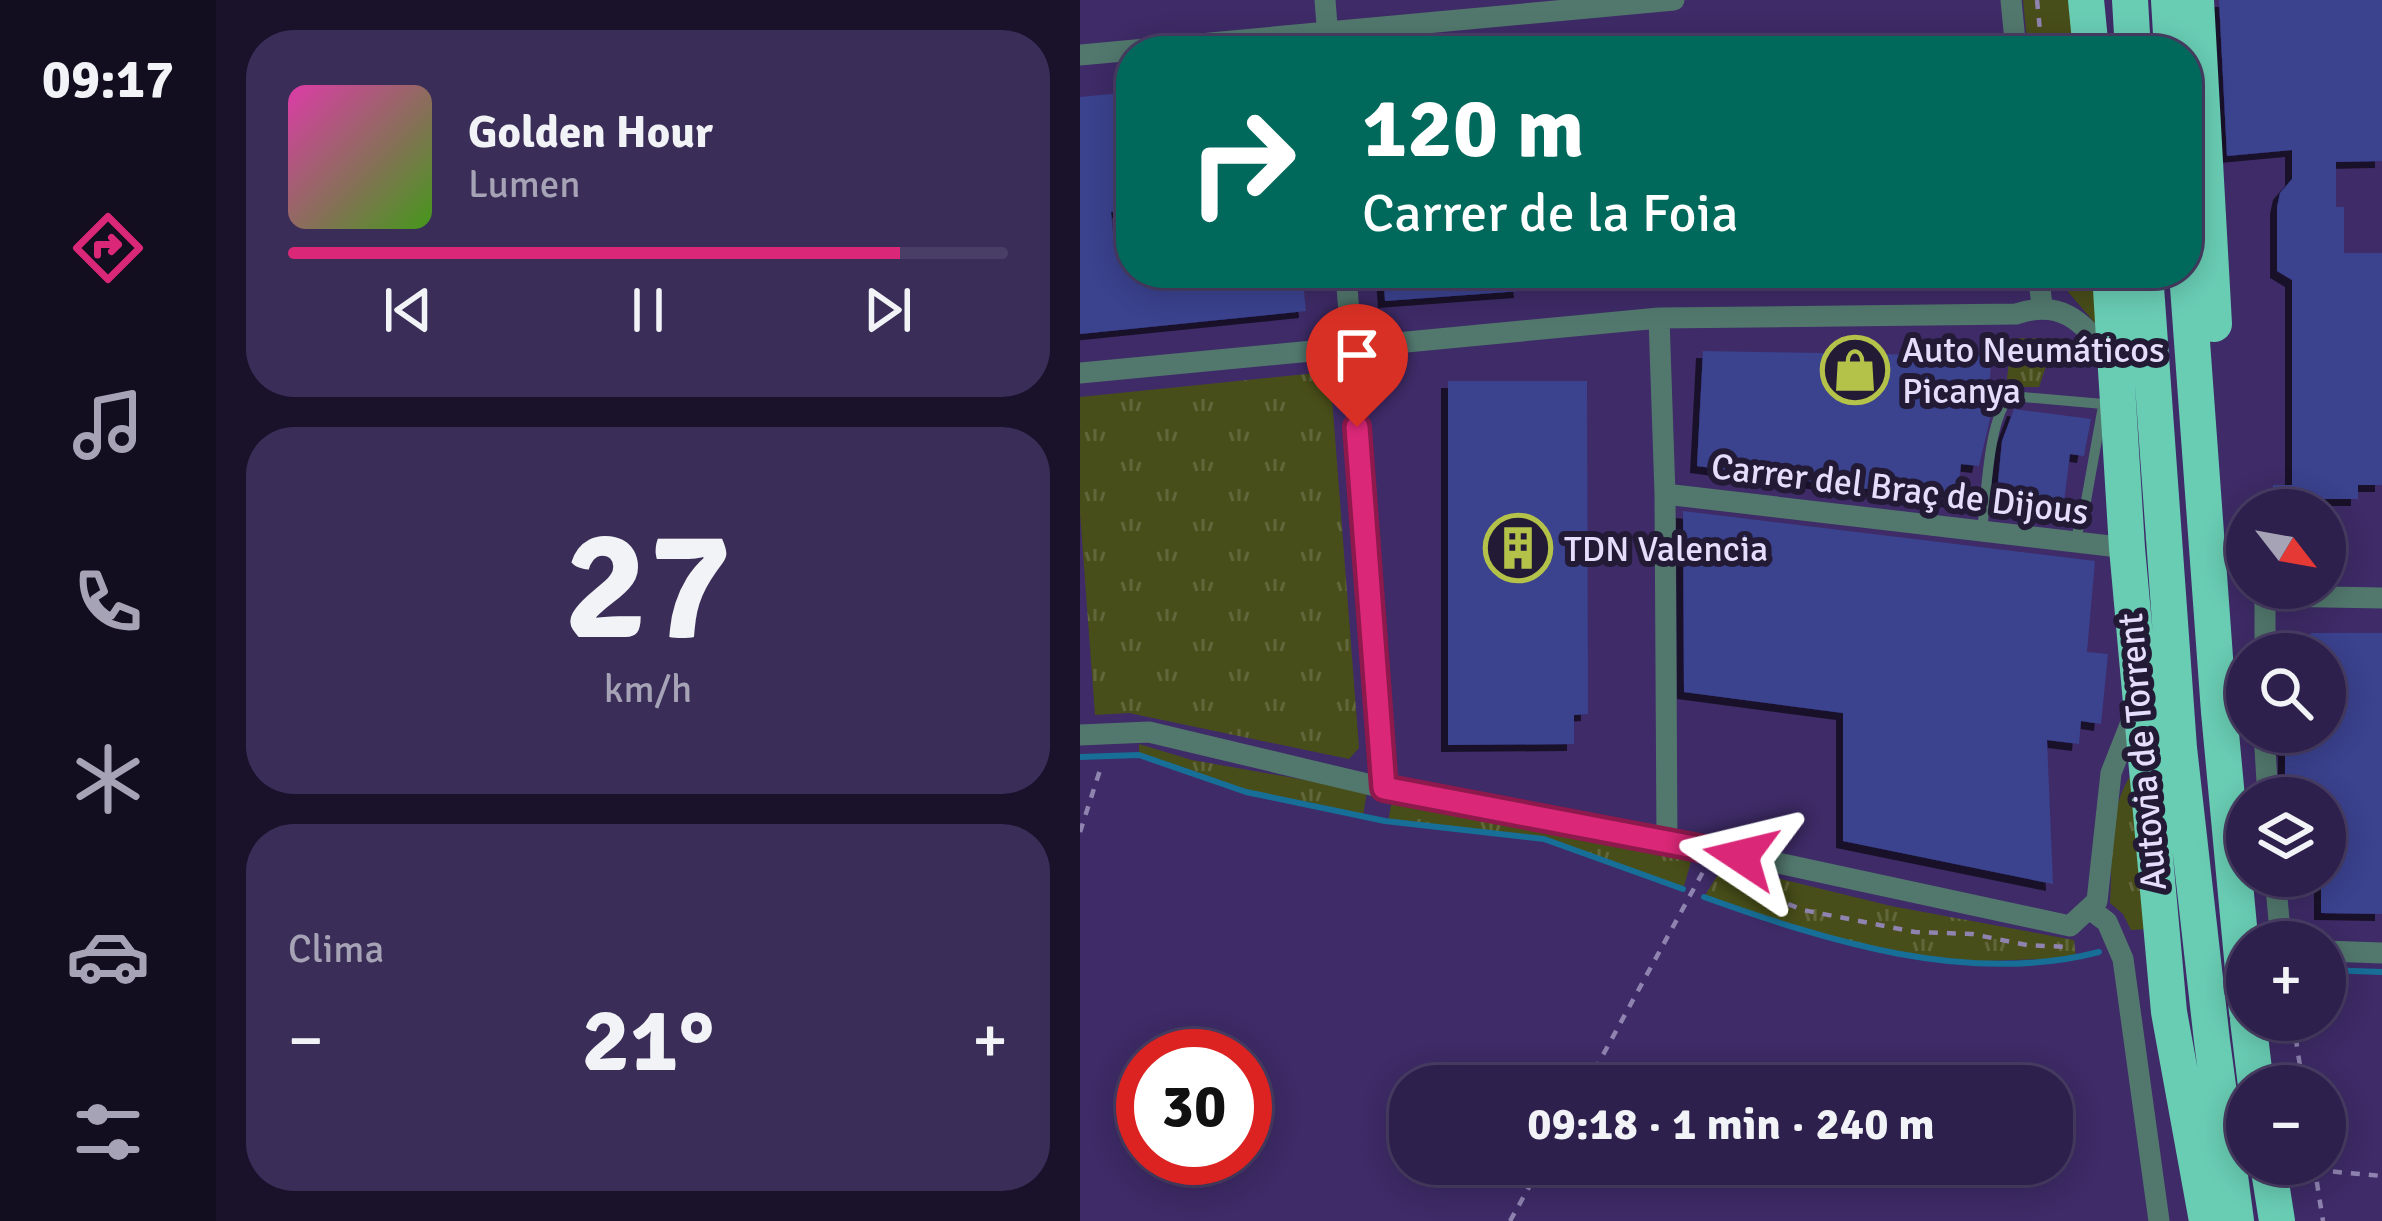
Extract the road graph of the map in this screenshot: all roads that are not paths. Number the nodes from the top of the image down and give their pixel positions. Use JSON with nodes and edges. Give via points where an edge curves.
{"nodes":[{"id":1,"x":1325,"y":0,"type":"edge"},
{"id":2,"x":1674,"y":0,"type":"edge"},
{"id":3,"x":2011,"y":0,"type":"edge"},
{"id":4,"x":2086,"y":0,"type":"edge"},
{"id":5,"x":2130,"y":0,"type":"edge"},
{"id":6,"x":2169,"y":0,"type":"edge"},
{"id":7,"x":2196,"y":0,"type":"edge"},
{"id":8,"x":1328,"y":36,"type":"edge"},
{"id":9,"x":1377,"y":36,"type":"edge"},
{"id":10,"x":2015,"y":36,"type":"edge"},
{"id":11,"x":2090,"y":36,"type":"edge"},
{"id":12,"x":2132,"y":36,"type":"edge"},
{"id":13,"x":2171,"y":36,"type":"edge"},
{"id":14,"x":2198,"y":36,"type":"edge"},
{"id":15,"x":1116,"y":53,"type":"edge"},
{"id":16,"x":1080,"y":55,"type":"edge"},
{"id":17,"x":2202,"y":100,"type":"edge"},
{"id":18,"x":1347,"y":288,"type":"edge"},
{"id":19,"x":2040,"y":288,"type":"edge"},
{"id":20,"x":2111,"y":288,"type":"edge"},
{"id":21,"x":2147,"y":288,"type":"edge"},
{"id":22,"x":2188,"y":288,"type":"edge"},
{"id":23,"x":2042,"y":305,"type":"junction"},
{"id":24,"x":1659,"y":318,"type":"junction"},
{"id":25,"x":1351,"y":348,"type":"junction"},
{"id":26,"x":2118,"y":366,"type":"junction"},
{"id":27,"x":1080,"y":374,"type":"edge"},
{"id":28,"x":2103,"y":404,"type":"junction"},
{"id":29,"x":1665,"y":494,"type":"junction"},
{"id":30,"x":1982,"y":531,"type":"junction"},
{"id":31,"x":2074,"y":542,"type":"junction"},
{"id":32,"x":2127,"y":548,"type":"junction"},
{"id":33,"x":2382,"y":598,"type":"edge"},
{"id":34,"x":2265,"y":633,"type":"edge"},
{"id":35,"x":2142,"y":694,"type":"junction"},
{"id":36,"x":2219,"y":712,"type":"junction"},
{"id":37,"x":1080,"y":735,"type":"edge"},
{"id":38,"x":1384,"y":788,"type":"junction"},
{"id":39,"x":1667,"y":844,"type":"junction"},
{"id":40,"x":2091,"y":910,"type":"junction"},
{"id":41,"x":2238,"y":921,"type":"edge"},
{"id":42,"x":2346,"y":951,"type":"edge"},
{"id":43,"x":2382,"y":953,"type":"edge"},
{"id":44,"x":2271,"y":1185,"type":"edge"},
{"id":45,"x":2158,"y":1221,"type":"edge"},
{"id":46,"x":2207,"y":1221,"type":"edge"},
{"id":47,"x":2236,"y":1221,"type":"edge"},
{"id":48,"x":2277,"y":1221,"type":"edge"}],
"edges":[{"from":1,"to":8,"type":"street"},
{"from":2,"to":9,"type":"street"},
{"from":3,"to":10,"type":"street"},
{"from":4,"to":11,"type":"highway"},
{"from":5,"to":12,"type":"highway"},
{"from":6,"to":13,"type":"highway"},
{"from":7,"to":14,"type":"highway"},
{"from":15,"to":16,"type":"street"},
{"from":17,"to":36,"type":"highway","via":[[2214,300]]},
{"from":18,"to":25,"type":"street"},
{"from":19,"to":23,"type":"street"},
{"from":20,"to":26,"type":"highway"},
{"from":21,"to":47,"type":"highway","name":"Autovia de Torrent","via":[[2179,748]]},
{"from":22,"to":36,"type":"highway"},
{"from":23,"to":24,"type":"street","via":[[2016,314]]},
{"from":23,"to":26,"type":"street","via":[[2068,313]]},
{"from":24,"to":25,"type":"street"},
{"from":24,"to":29,"type":"street"},
{"from":25,"to":27,"type":"street"},
{"from":25,"to":38,"type":"street"},
{"from":26,"to":28,"type":"lane"},
{"from":26,"to":32,"type":"highway"},
{"from":28,"to":30,"type":"lane","via":[[2005,400]]},
{"from":28,"to":31,"type":"lane"},
{"from":29,"to":30,"type":"street","name":"Carrer del Braç de Dijous"},
{"from":29,"to":39,"type":"street"},
{"from":30,"to":31,"type":"street","name":"Carrer del Braç de Dijous"},
{"from":31,"to":32,"type":"street","name":"Carrer del Braç de Dijous"},
{"from":32,"to":35,"type":"highway"},
{"from":33,"to":34,"type":"street","via":[[2265,596]]},
{"from":35,"to":40,"type":"street","via":[[2111,773]]},
{"from":35,"to":46,"type":"highway","via":[[2169,1012]]},
{"from":36,"to":41,"type":"highway"},
{"from":37,"to":38,"type":"street","via":[[1149,732]]},
{"from":38,"to":39,"type":"street"},
{"from":39,"to":40,"type":"street","via":[[2070,926]]},
{"from":40,"to":45,"type":"street","via":[[2107,922],[2123,959]]},
{"from":42,"to":43,"type":"street"},
{"from":44,"to":48,"type":"highway"}]}
